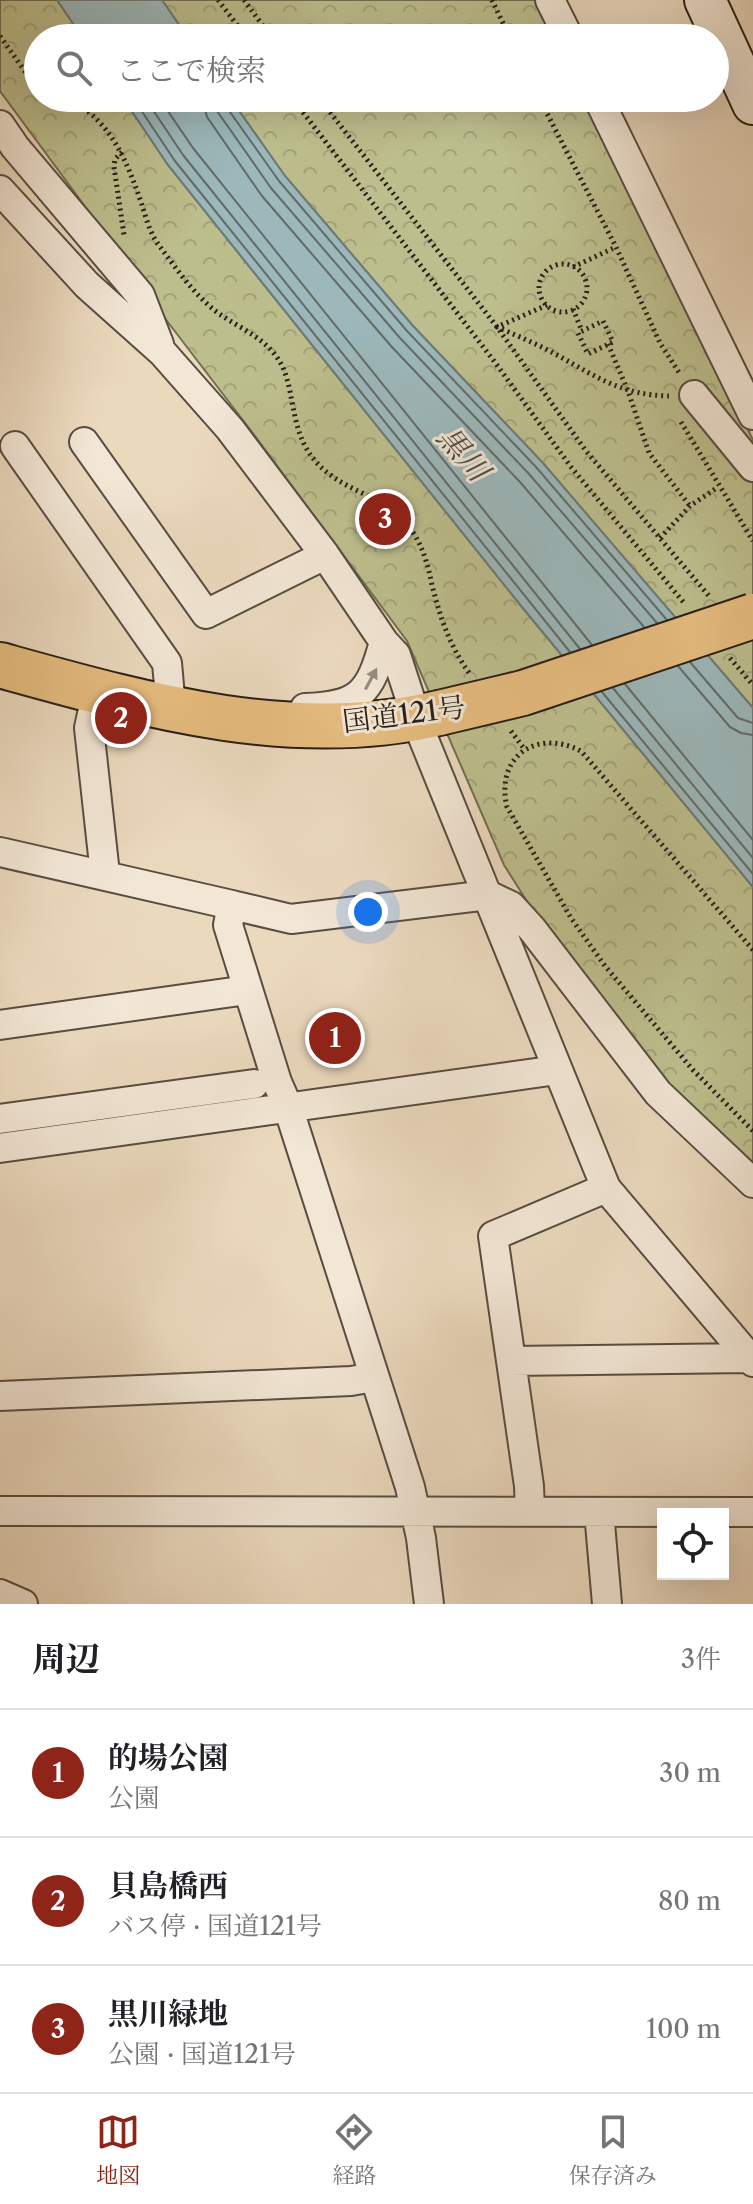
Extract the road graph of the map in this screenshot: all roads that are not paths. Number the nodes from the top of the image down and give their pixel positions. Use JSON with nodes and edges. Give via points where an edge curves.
{"nodes":[{"id":1,"x":550,"y":0,"type":"edge"},
{"id":2,"x":705,"y":0,"type":"edge"},
{"id":3,"x":562,"y":24,"type":"edge"},
{"id":4,"x":716,"y":24,"type":"edge"},
{"id":5,"x":729,"y":52,"type":"edge"},
{"id":6,"x":753,"y":104,"type":"edge"},
{"id":7,"x":605,"y":112,"type":"edge"},
{"id":8,"x":0,"y":125,"type":"edge"},
{"id":9,"x":0,"y":190,"type":"edge"},
{"id":10,"x":162,"y":352,"type":"junction"},
{"id":11,"x":680,"y":404,"type":"road end"},
{"id":12,"x":753,"y":415,"type":"edge"},
{"id":13,"x":84,"y":442,"type":"dead end"},
{"id":14,"x":15,"y":446,"type":"dead end"},
{"id":15,"x":753,"y":467,"type":"edge"},
{"id":16,"x":325,"y":555,"type":"junction"},
{"id":17,"x":734,"y":610,"type":"edge"},
{"id":18,"x":384,"y":642,"type":"junction"},
{"id":19,"x":0,"y":665,"type":"edge"},
{"id":20,"x":97,"y":691,"type":"junction"},
{"id":21,"x":171,"y":708,"type":"junction"},
{"id":22,"x":428,"y":716,"type":"junction"},
{"id":23,"x":221,"y":718,"type":"junction"},
{"id":24,"x":0,"y":852,"type":"edge"},
{"id":25,"x":105,"y":874,"type":"junction"},
{"id":26,"x":488,"y":895,"type":"junction"},
{"id":27,"x":232,"y":905,"type":"junction"},
{"id":28,"x":247,"y":990,"type":"junction"},
{"id":29,"x":0,"y":1025,"type":"edge"},
{"id":30,"x":557,"y":1070,"type":"junction"},
{"id":31,"x":254,"y":1084,"type":"dead end"},
{"id":32,"x":288,"y":1107,"type":"junction"},
{"id":33,"x":0,"y":1119,"type":"edge"},
{"id":34,"x":0,"y":1148,"type":"edge"},
{"id":35,"x":753,"y":1183,"type":"edge"},
{"id":36,"x":606,"y":1188,"type":"junction"},
{"id":37,"x":752,"y":1360,"type":"edge"},
{"id":38,"x":511,"y":1361,"type":"junction"},
{"id":39,"x":374,"y":1377,"type":"junction"},
{"id":40,"x":0,"y":1396,"type":"edge"},
{"id":41,"x":0,"y":1511,"type":"edge"},
{"id":42,"x":530,"y":1511,"type":"junction"},
{"id":43,"x":416,"y":1512,"type":"junction"},
{"id":44,"x":599,"y":1512,"type":"junction"},
{"id":45,"x":753,"y":1512,"type":"edge"},
{"id":46,"x":0,"y":1594,"type":"edge"},
{"id":47,"x":23,"y":1604,"type":"edge"},
{"id":48,"x":429,"y":1604,"type":"edge"},
{"id":49,"x":607,"y":1604,"type":"edge"}],
"edges":[{"from":1,"to":3,"type":"street"},
{"from":2,"to":4,"type":"street"},
{"from":5,"to":6,"type":"street"},
{"from":7,"to":12,"type":"street"},
{"from":8,"to":10,"type":"street","via":[[140,295]]},
{"from":9,"to":10,"type":"street","via":[[87,285]]},
{"from":10,"to":16,"type":"street","via":[[230,429]]},
{"from":11,"to":15,"type":"street"},
{"from":13,"to":16,"type":"street","via":[[206,614]]},
{"from":14,"to":21,"type":"street","via":[[167,663]]},
{"from":16,"to":18,"type":"street"},
{"from":17,"to":22,"type":"highway","name":"国道121号","bridge":true,"via":[[523,693]]},
{"from":18,"to":22,"type":"street"},
{"from":23,"to":18,"type":"street","one_way":true,"via":[[328,707],[349,700],[372,682]]},
{"from":19,"to":20,"type":"highway","name":"国道121号"},
{"from":20,"to":21,"type":"highway","name":"国道121号"},
{"from":20,"to":25,"type":"street","via":[[89,728]]},
{"from":21,"to":23,"type":"highway","name":"国道121号"},
{"from":22,"to":23,"type":"highway","name":"国道121号","via":[[335,724]]},
{"from":22,"to":26,"type":"street","via":[[422,735]]},
{"from":24,"to":25,"type":"street"},
{"from":25,"to":27,"type":"street"},
{"from":26,"to":27,"type":"street","via":[[291,919]]},
{"from":26,"to":30,"type":"street"},
{"from":26,"to":35,"type":"street","via":[[511,906],[658,1093]]},
{"from":27,"to":28,"type":"street","via":[[228,925]]},
{"from":28,"to":29,"type":"street"},
{"from":28,"to":32,"type":"street"},
{"from":30,"to":32,"type":"street"},
{"from":30,"to":36,"type":"street"},
{"from":31,"to":33,"type":"street"},
{"from":32,"to":34,"type":"street"},
{"from":32,"to":39,"type":"street"},
{"from":36,"to":37,"type":"street"},
{"from":36,"to":38,"type":"street","via":[[493,1236]]},
{"from":37,"to":38,"type":"street"},
{"from":38,"to":42,"type":"street"},
{"from":39,"to":40,"type":"street"},
{"from":39,"to":43,"type":"street"},
{"from":41,"to":43,"type":"street"},
{"from":42,"to":43,"type":"street"},
{"from":42,"to":44,"type":"street"},
{"from":43,"to":48,"type":"street"},
{"from":44,"to":45,"type":"street"},
{"from":44,"to":49,"type":"street"},
{"from":46,"to":47,"type":"street"}]}
